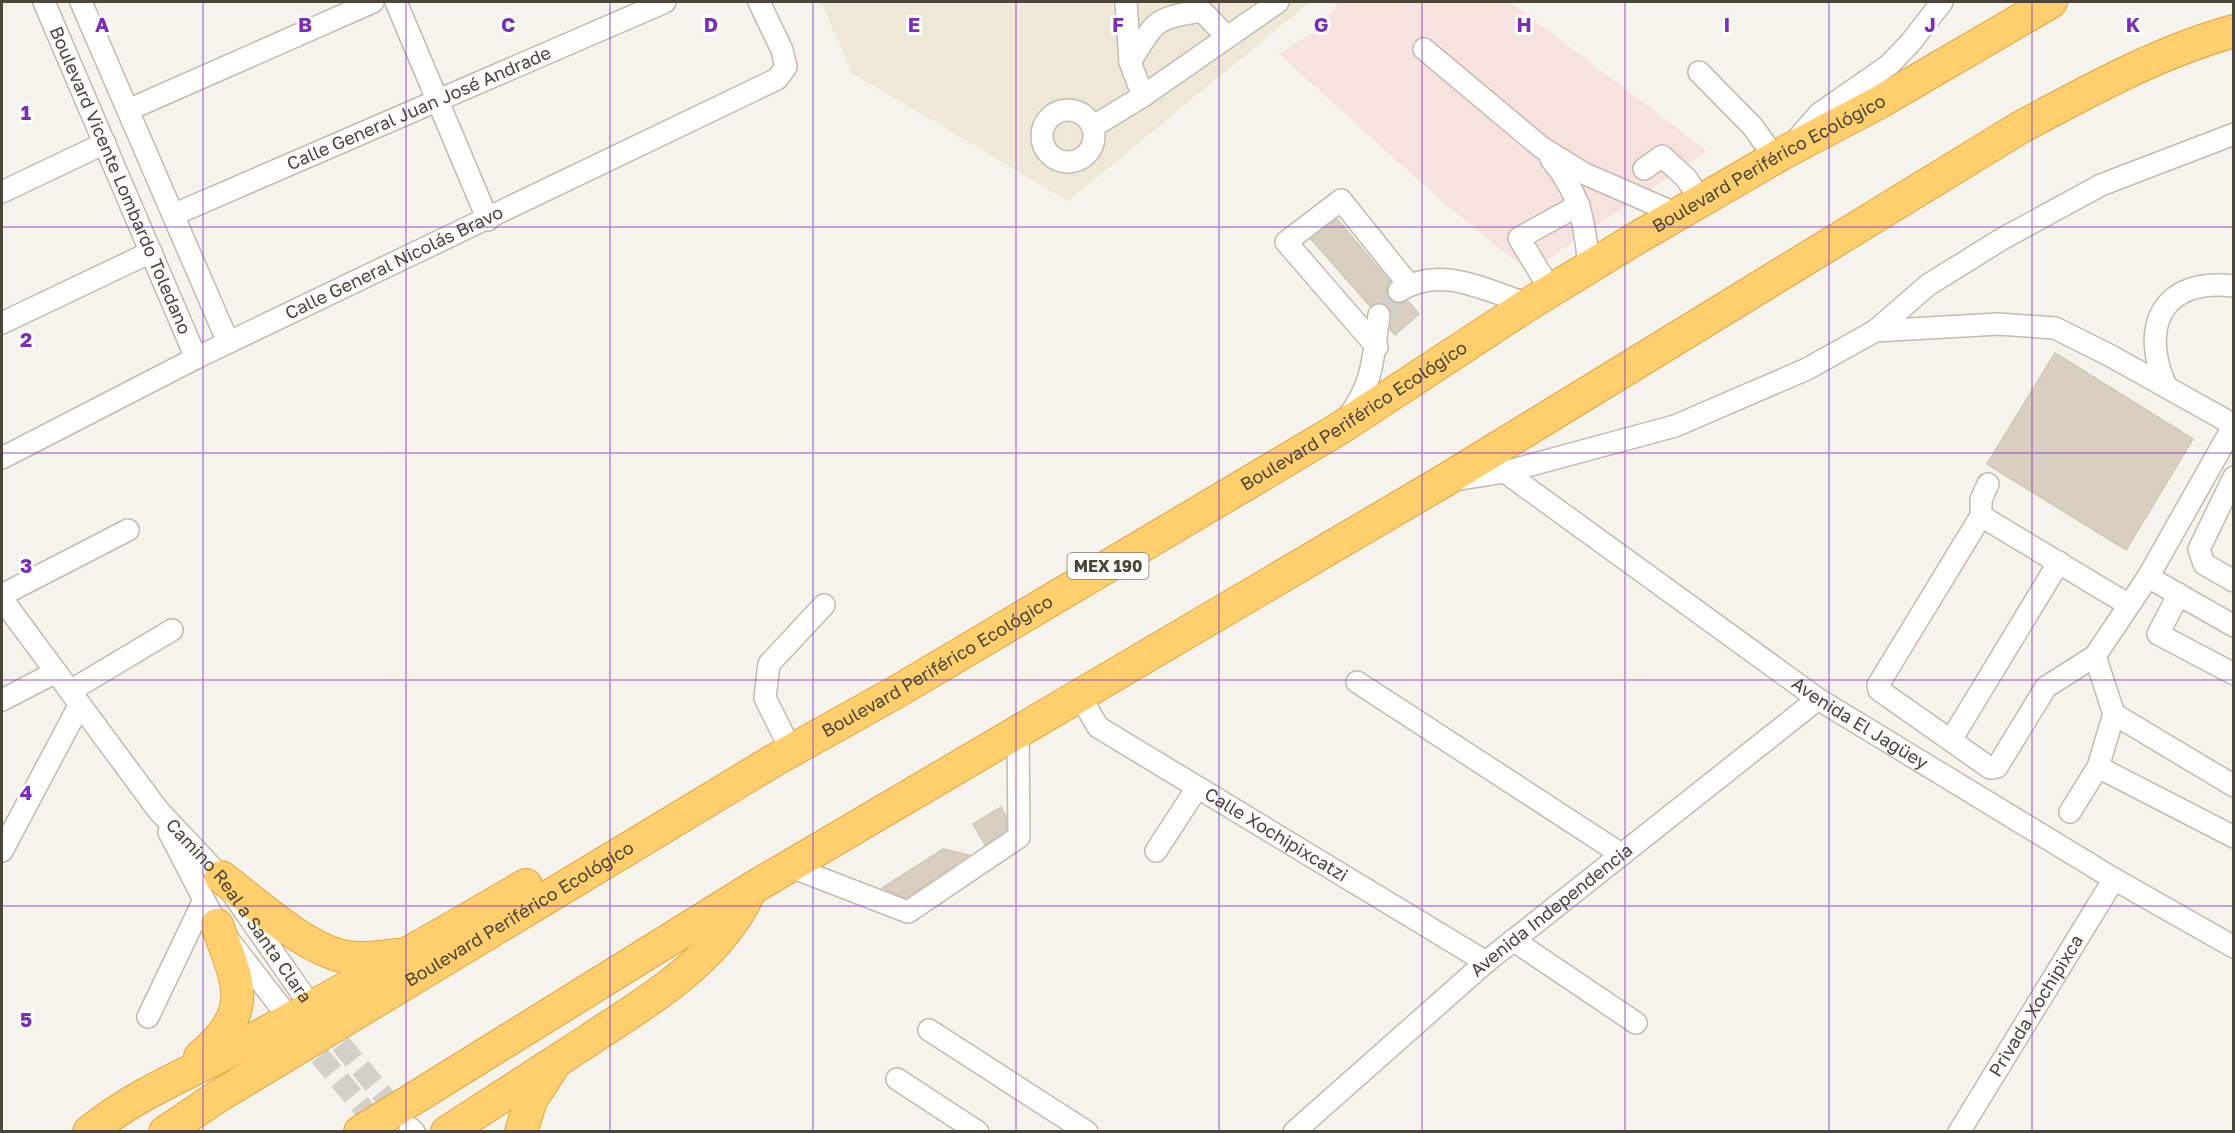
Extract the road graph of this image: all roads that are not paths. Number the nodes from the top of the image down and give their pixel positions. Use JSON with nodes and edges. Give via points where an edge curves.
{"nodes":[{"id":1,"x":81,"y":2,"type":"edge"},
{"id":2,"x":373,"y":2,"type":"edge"},
{"id":3,"x":396,"y":2,"type":"edge"},
{"id":4,"x":665,"y":2,"type":"edge"},
{"id":5,"x":759,"y":2,"type":"edge"},
{"id":6,"x":1126,"y":2,"type":"edge"},
{"id":7,"x":1278,"y":2,"type":"edge"},
{"id":8,"x":1942,"y":2,"type":"edge"},
{"id":9,"x":2051,"y":2,"type":"edge"},
{"id":10,"x":49,"y":3,"type":"edge"},
{"id":11,"x":2234,"y":31,"type":"edge"},
{"id":12,"x":1227,"y":37,"type":"junction"},
{"id":13,"x":1424,"y":49,"type":"dead end"},
{"id":14,"x":1130,"y":62,"type":"junction"},
{"id":15,"x":1699,"y":72,"type":"dead end"},
{"id":16,"x":1143,"y":96,"type":"junction"},
{"id":17,"x":437,"y":100,"type":"junction"},
{"id":18,"x":128,"y":110,"type":"junction"},
{"id":19,"x":1094,"y":126,"type":"dead end"},
{"id":20,"x":2234,"y":134,"type":"edge"},
{"id":21,"x":105,"y":143,"type":"junction"},
{"id":22,"x":1541,"y":147,"type":"junction"},
{"id":23,"x":1780,"y":155,"type":"junction"},
{"id":24,"x":1644,"y":169,"type":"dead end"},
{"id":25,"x":2,"y":192,"type":"edge"},
{"id":26,"x":1579,"y":205,"type":"junction"},
{"id":27,"x":1689,"y":207,"type":"junction"},
{"id":28,"x":173,"y":214,"type":"junction"},
{"id":29,"x":488,"y":220,"type":"junction"},
{"id":30,"x":151,"y":252,"type":"junction"},
{"id":31,"x":1589,"y":268,"type":"junction"},
{"id":32,"x":2234,"y":286,"type":"edge"},
{"id":33,"x":1540,"y":298,"type":"junction"},
{"id":34,"x":1378,"y":315,"type":"tunnel mouth"},
{"id":35,"x":2,"y":323,"type":"edge"},
{"id":36,"x":1875,"y":331,"type":"junction"},
{"id":37,"x":228,"y":342,"type":"junction"},
{"id":38,"x":1377,"y":346,"type":"junction"},
{"id":39,"x":196,"y":358,"type":"junction"},
{"id":40,"x":2166,"y":386,"type":"junction"},
{"id":41,"x":2234,"y":425,"type":"edge"},
{"id":42,"x":1337,"y":430,"type":"junction"},
{"id":43,"x":2,"y":458,"type":"edge"},
{"id":44,"x":1505,"y":472,"type":"junction"},
{"id":45,"x":2234,"y":477,"type":"edge"},
{"id":46,"x":1442,"y":482,"type":"junction"},
{"id":47,"x":1988,"y":484,"type":"dead end"},
{"id":48,"x":1981,"y":516,"type":"junction"},
{"id":49,"x":128,"y":530,"type":"dead end"},
{"id":50,"x":2059,"y":562,"type":"junction"},
{"id":51,"x":2148,"y":577,"type":"junction"},
{"id":52,"x":2234,"y":581,"type":"edge"},
{"id":53,"x":2179,"y":594,"type":"junction"},
{"id":54,"x":2,"y":597,"type":"edge"},
{"id":55,"x":824,"y":605,"type":"dead end"},
{"id":56,"x":2129,"y":605,"type":"junction"},
{"id":57,"x":2234,"y":626,"type":"edge"},
{"id":58,"x":172,"y":630,"type":"dead end"},
{"id":59,"x":2096,"y":656,"type":"junction"},
{"id":60,"x":56,"y":672,"type":"junction"},
{"id":61,"x":2234,"y":674,"type":"edge"},
{"id":62,"x":1358,"y":682,"type":"dead end"},
{"id":63,"x":1080,"y":696,"type":"junction"},
{"id":64,"x":74,"y":699,"type":"junction"},
{"id":65,"x":1818,"y":699,"type":"junction"},
{"id":66,"x":2,"y":700,"type":"edge"},
{"id":67,"x":2114,"y":714,"type":"junction"},
{"id":68,"x":1018,"y":732,"type":"junction"},
{"id":69,"x":1951,"y":740,"type":"junction"},
{"id":70,"x":784,"y":754,"type":"junction"},
{"id":71,"x":2098,"y":767,"type":"junction"},
{"id":72,"x":2234,"y":786,"type":"edge"},
{"id":73,"x":1197,"y":788,"type":"junction"},
{"id":74,"x":158,"y":810,"type":"junction"},
{"id":75,"x":2070,"y":812,"type":"dead end"},
{"id":76,"x":2234,"y":837,"type":"edge"},
{"id":77,"x":2,"y":851,"type":"edge"},
{"id":78,"x":1156,"y":851,"type":"dead end"},
{"id":79,"x":1621,"y":854,"type":"junction"},
{"id":80,"x":791,"y":867,"type":"junction"},
{"id":81,"x":2114,"y":879,"type":"junction"},
{"id":82,"x":751,"y":889,"type":"junction"},
{"id":83,"x":214,"y":901,"type":"junction"},
{"id":84,"x":1513,"y":940,"type":"junction"},
{"id":85,"x":2234,"y":947,"type":"edge"},
{"id":86,"x":407,"y":954,"type":"junction"},
{"id":87,"x":1486,"y":962,"type":"junction"},
{"id":88,"x":148,"y":1017,"type":"dead end"},
{"id":89,"x":304,"y":1018,"type":"junction"},
{"id":90,"x":1636,"y":1023,"type":"dead end"},
{"id":91,"x":929,"y":1030,"type":"dead end"},
{"id":92,"x":561,"y":1058,"type":"junction"},
{"id":93,"x":897,"y":1079,"type":"dead end"},
{"id":94,"x":167,"y":1081,"type":"junction"},
{"id":95,"x":89,"y":1131,"type":"edge"},
{"id":96,"x":165,"y":1131,"type":"edge"},
{"id":97,"x":360,"y":1131,"type":"edge"},
{"id":98,"x":447,"y":1131,"type":"edge"},
{"id":99,"x":521,"y":1131,"type":"edge"},
{"id":100,"x":978,"y":1131,"type":"edge"},
{"id":101,"x":1087,"y":1131,"type":"edge"},
{"id":102,"x":1294,"y":1131,"type":"edge"},
{"id":103,"x":1959,"y":1131,"type":"edge"}],
"edges":[{"from":1,"to":18,"type":"street","name":"Boulevard Vicente Lombardo Toledano"},
{"from":2,"to":18,"type":"street"},
{"from":3,"to":17,"type":"street"},
{"from":4,"to":17,"type":"street","name":"Calle General Juan José Andrade"},
{"from":5,"to":29,"type":"street","name":"Calle General Nicolás Bravo","via":[[786,67],[777,79]]},
{"from":6,"to":14,"type":"street"},
{"from":7,"to":12,"type":"street"},
{"from":8,"to":23,"type":"street","via":[[1889,65],[1820,113]]},
{"from":9,"to":23,"type":"highway","name":"Boulevard Periférico Ecológico","number":"MEX 190"},
{"from":10,"to":21,"type":"street","name":"Boulevard Vicente Lombardo Toledano"},
{"from":11,"to":46,"type":"highway","via":[[2134,70],[2021,128]]},
{"from":12,"to":14,"type":"street","via":[[1202,11],[1168,16],[1152,27]]},
{"from":12,"to":16,"type":"street"},
{"from":13,"to":22,"type":"street"},
{"from":14,"to":16,"type":"street"},
{"from":15,"to":23,"type":"street"},
{"from":16,"to":19,"type":"street"},
{"from":17,"to":28,"type":"street","name":"Calle General Juan José Andrade"},
{"from":17,"to":29,"type":"street"},
{"from":18,"to":28,"type":"street","name":"Boulevard Vicente Lombardo Toledano"},
{"from":20,"to":36,"type":"street","via":[[2101,185],[2002,239],[1928,285]]},
{"from":21,"to":25,"type":"street"},
{"from":21,"to":30,"type":"street","name":"Boulevard Vicente Lombardo Toledano"},
{"from":22,"to":26,"type":"street","via":[[1568,181]]},
{"from":22,"to":27,"type":"street","via":[[1583,173]]},
{"from":23,"to":27,"type":"highway","name":"Boulevard Periférico Ecológico","number":"MEX 190"},
{"from":24,"to":27,"type":"street","via":[[1662,156],[1686,178]]},
{"from":26,"to":31,"type":"street"},
{"from":26,"to":33,"type":"street","via":[[1519,238]]},
{"from":27,"to":31,"type":"highway","name":"Boulevard Periférico Ecológico","number":"MEX 190"},
{"from":28,"to":37,"type":"street","name":"Boulevard Vicente Lombardo Toledano"},
{"from":29,"to":37,"type":"street","name":"Calle General Nicolás Bravo"},
{"from":30,"to":35,"type":"street"},
{"from":30,"to":39,"type":"street","name":"Boulevard Vicente Lombardo Toledano"},
{"from":31,"to":33,"type":"highway","name":"Boulevard Periférico Ecológico","number":"MEX 190"},
{"from":32,"to":40,"type":"street","via":[[2195,286],[2174,297],[2162,310],[2154,334],[2157,363]]},
{"from":33,"to":38,"type":"street","via":[[1445,278],[1422,280],[1404,288],[1341,200],[1286,242]]},
{"from":33,"to":42,"type":"highway","name":"Boulevard Periférico Ecológico","number":"MEX 190"},
{"from":34,"to":38,"type":"street"},
{"from":36,"to":40,"type":"street","via":[[1998,324],[2055,328]]},
{"from":36,"to":44,"type":"street","via":[[1807,369],[1675,426]]},
{"from":37,"to":39,"type":"street","name":"Calle General Nicolás Bravo"},
{"from":38,"to":42,"type":"street","via":[[1363,394]]},
{"from":39,"to":43,"type":"street","name":"Calle General Nicolás Bravo"},
{"from":40,"to":41,"type":"street"},
{"from":41,"to":51,"type":"street"},
{"from":42,"to":70,"type":"highway","name":"Boulevard Periférico Ecológico","number":"MEX 190","via":[[898,691]]},
{"from":44,"to":46,"type":"street"},
{"from":44,"to":65,"type":"street","name":"Avenida El Jagüey"},
{"from":45,"to":52,"type":"street","via":[[2199,549],[2204,564]]},
{"from":46,"to":63,"type":"highway"},
{"from":47,"to":48,"type":"street","via":[[1981,500]]},
{"from":48,"to":50,"type":"street"},
{"from":48,"to":69,"type":"street","via":[[1878,685],[1879,690]]},
{"from":49,"to":54,"type":"street"},
{"from":50,"to":56,"type":"street"},
{"from":50,"to":69,"type":"street"},
{"from":51,"to":53,"type":"street"},
{"from":51,"to":56,"type":"street"},
{"from":53,"to":57,"type":"street"},
{"from":53,"to":61,"type":"street","via":[[2158,634]]},
{"from":54,"to":60,"type":"street","name":"Camino Real a Santa Clara"},
{"from":55,"to":70,"type":"street","via":[[769,664],[765,698]]},
{"from":56,"to":59,"type":"street"},
{"from":58,"to":64,"type":"street"},
{"from":59,"to":67,"type":"street"},
{"from":59,"to":69,"type":"street","via":[[2046,687],[1997,767],[1990,768]]},
{"from":60,"to":64,"type":"street","name":"Camino Real a Santa Clara"},
{"from":60,"to":66,"type":"street"},
{"from":62,"to":79,"type":"street"},
{"from":63,"to":68,"type":"highway"},
{"from":63,"to":73,"type":"street","name":"Calle Xochipixcatzi","via":[[1098,727]]},
{"from":64,"to":74,"type":"street","name":"Camino Real a Santa Clara"},
{"from":64,"to":77,"type":"street"},
{"from":65,"to":79,"type":"street","name":"Avenida Independencia"},
{"from":65,"to":81,"type":"street","name":"Avenida El Jagüey"},
{"from":67,"to":71,"type":"street"},
{"from":67,"to":72,"type":"street"},
{"from":68,"to":80,"type":"highway"},
{"from":68,"to":80,"type":"street","via":[[1019,837],[908,912]]},
{"from":70,"to":86,"type":"highway","via":[[758,759],[712,779]]},
{"from":70,"to":96,"type":"highway","name":"Boulevard Periférico Ecológico","number":"MEX 190"},
{"from":71,"to":75,"type":"street"},
{"from":71,"to":76,"type":"street"},
{"from":73,"to":78,"type":"street"},
{"from":73,"to":87,"type":"street","name":"Calle Xochipixcatzi"},
{"from":74,"to":83,"type":"street","name":"Camino Real a Santa Clara"},
{"from":74,"to":83,"type":"street","name":"Camino Real a Santa Clara"},
{"from":79,"to":84,"type":"street","name":"Avenida Independencia"},
{"from":80,"to":82,"type":"highway"},
{"from":81,"to":85,"type":"street","name":"Avenida El Jagüey"},
{"from":81,"to":103,"type":"street","name":"Privada Xochipixca"},
{"from":82,"to":92,"type":"highway","via":[[738,917],[687,971]]},
{"from":82,"to":97,"type":"highway"},
{"from":83,"to":86,"type":"highway","via":[[293,930],[335,953],[367,958]]},
{"from":83,"to":88,"type":"street"},
{"from":83,"to":89,"type":"street","name":"Camino Real a Santa Clara"},
{"from":83,"to":89,"type":"street","name":"Camino Real a Santa Clara"},
{"from":83,"to":94,"type":"highway","via":[[236,979],[236,1008],[231,1024],[218,1041]]},
{"from":84,"to":87,"type":"street","name":"Avenida Independencia"},
{"from":84,"to":90,"type":"street"},
{"from":86,"to":89,"type":"highway"},
{"from":87,"to":102,"type":"street","name":"Avenida Independencia"},
{"from":89,"to":94,"type":"highway"},
{"from":91,"to":101,"type":"street"},
{"from":92,"to":98,"type":"highway"},
{"from":92,"to":99,"type":"highway","via":[[539,1085]]},
{"from":93,"to":100,"type":"street"},
{"from":94,"to":95,"type":"highway"}]}
